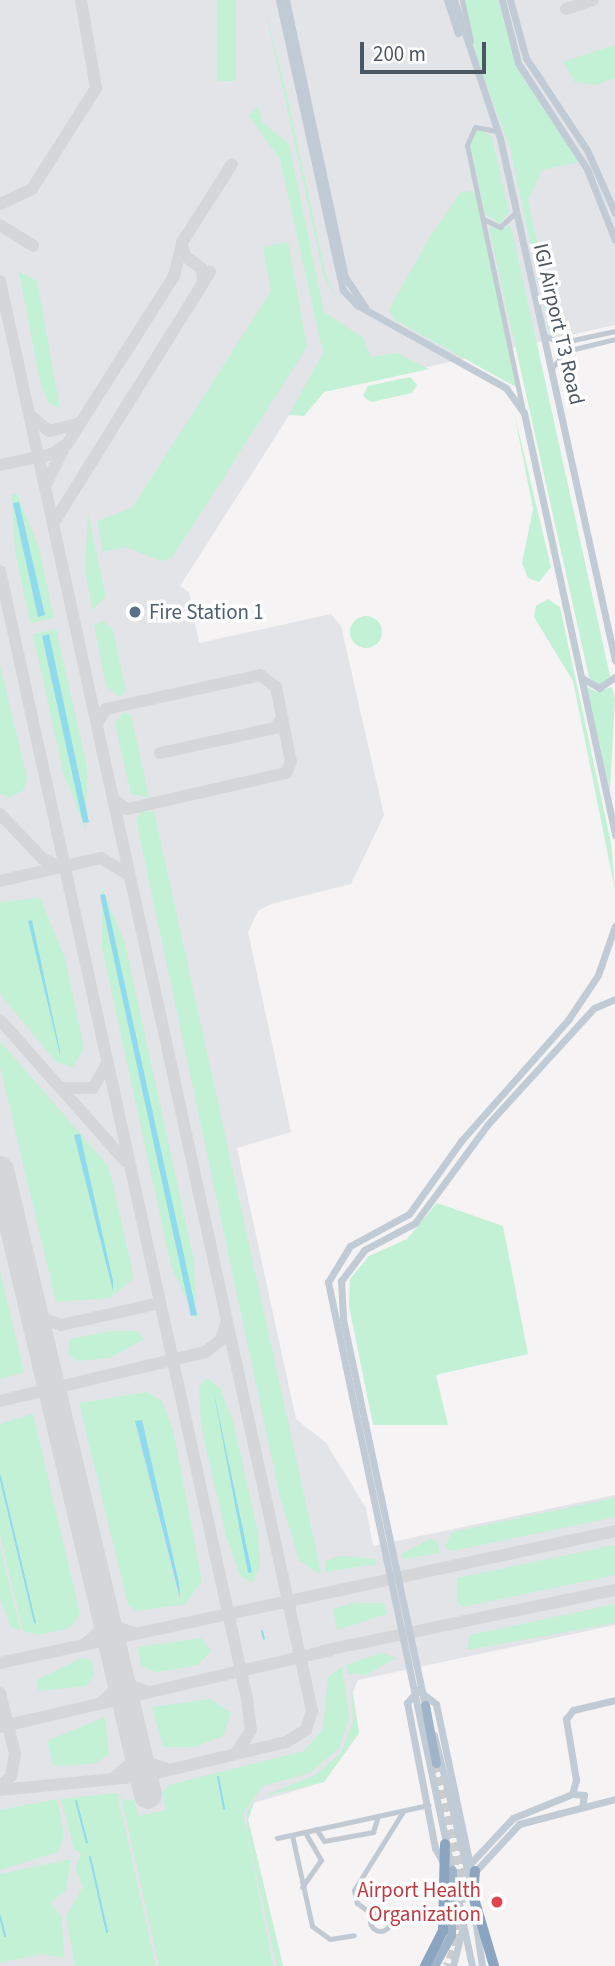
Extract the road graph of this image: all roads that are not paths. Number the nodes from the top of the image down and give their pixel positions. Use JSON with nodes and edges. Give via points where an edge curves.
{"nodes":[{"id":1,"x":279,"y":0,"type":"edge"},
{"id":2,"x":286,"y":0,"type":"edge"},
{"id":3,"x":447,"y":0,"type":"edge"},
{"id":4,"x":454,"y":0,"type":"edge"},
{"id":5,"x":462,"y":0,"type":"edge"},
{"id":6,"x":502,"y":0,"type":"edge"},
{"id":7,"x":509,"y":0,"type":"edge"},
{"id":8,"x":465,"y":47,"type":"junction"},
{"id":9,"x":475,"y":71,"type":"junction"},
{"id":10,"x":578,"y":134,"type":"junction"},
{"id":11,"x":500,"y":138,"type":"junction"},
{"id":12,"x":572,"y":142,"type":"junction"},
{"id":13,"x":515,"y":207,"type":"junction"},
{"id":14,"x":482,"y":214,"type":"junction"},
{"id":15,"x":615,"y":214,"type":"edge"},
{"id":16,"x":615,"y":240,"type":"edge"},
{"id":17,"x":374,"y":314,"type":"junction"},
{"id":18,"x":615,"y":331,"type":"edge"},
{"id":19,"x":542,"y":332,"type":"junction"},
{"id":20,"x":615,"y":339,"type":"edge"},
{"id":21,"x":551,"y":370,"type":"junction"},
{"id":22,"x":524,"y":413,"type":"junction"},
{"id":23,"x":615,"y":660,"type":"edge"},
{"id":24,"x":580,"y":674,"type":"junction"},
{"id":25,"x":615,"y":677,"type":"edge"},
{"id":26,"x":615,"y":791,"type":"edge"},
{"id":27,"x":610,"y":809,"type":"junction"},
{"id":28,"x":615,"y":835,"type":"edge"},
{"id":29,"x":615,"y":926,"type":"edge"},
{"id":30,"x":615,"y":999,"type":"edge"},
{"id":31,"x":615,"y":1700,"type":"edge"},
{"id":32,"x":425,"y":1705,"type":"junction"},
{"id":33,"x":436,"y":1763,"type":"tunnel mouth"},
{"id":34,"x":572,"y":1794,"type":"junction"},
{"id":35,"x":615,"y":1799,"type":"edge"},
{"id":36,"x":428,"y":1805,"type":"junction"},
{"id":37,"x":582,"y":1807,"type":"junction"},
{"id":38,"x":404,"y":1810,"type":"junction"},
{"id":39,"x":381,"y":1815,"type":"junction"},
{"id":40,"x":316,"y":1829,"type":"junction"},
{"id":41,"x":391,"y":1831,"type":"junction"},
{"id":42,"x":305,"y":1832,"type":"junction"},
{"id":43,"x":292,"y":1835,"type":"junction"},
{"id":44,"x":277,"y":1838,"type":"dead end"},
{"id":45,"x":445,"y":1844,"type":"junction"},
{"id":46,"x":442,"y":1862,"type":"junction"},
{"id":47,"x":452,"y":1870,"type":"junction"},
{"id":48,"x":470,"y":1871,"type":"junction"},
{"id":49,"x":452,"y":1884,"type":"junction"},
{"id":50,"x":302,"y":1887,"type":"junction"},
{"id":51,"x":372,"y":1914,"type":"dead end"},
{"id":52,"x":462,"y":1917,"type":"junction"},
{"id":53,"x":354,"y":1935,"type":"dead end"},
{"id":54,"x":425,"y":1966,"type":"edge"},
{"id":55,"x":434,"y":1966,"type":"edge"},
{"id":56,"x":453,"y":1966,"type":"edge"},
{"id":57,"x":472,"y":1966,"type":"edge"},
{"id":58,"x":482,"y":1966,"type":"edge"},
{"id":59,"x":495,"y":1966,"type":"edge"}],
"edges":[{"from":1,"to":17,"type":"main road","via":[[341,286]]},
{"from":2,"to":17,"type":"main road","via":[[345,277]]},
{"from":3,"to":8,"type":"main road"},
{"from":4,"to":8,"type":"main road","name":"IGI Airport T3 Road"},
{"from":5,"to":9,"type":"street"},
{"from":6,"to":12,"type":"main road","via":[[518,63]]},
{"from":7,"to":10,"type":"main road","via":[[526,58]]},
{"from":8,"to":9,"type":"main road","name":"IGI Airport T3 Road"},
{"from":9,"to":11,"type":"main road","name":"IGI Airport T3 Road"},
{"from":10,"to":12,"type":"main road"},
{"from":10,"to":15,"type":"main road"},
{"from":11,"to":13,"type":"main road","name":"IGI Airport T3 Road"},
{"from":11,"to":14,"type":"street","via":[[485,125],[467,140]]},
{"from":12,"to":16,"type":"main road"},
{"from":13,"to":14,"type":"street","via":[[505,226],[489,224]]},
{"from":13,"to":19,"type":"main road","name":"IGI Airport T3 Road"},
{"from":14,"to":22,"type":"street"},
{"from":17,"to":22,"type":"main road","via":[[506,388]]},
{"from":18,"to":19,"type":"street","via":[[559,343]]},
{"from":19,"to":21,"type":"main road","name":"IGI Airport T3 Road"},
{"from":20,"to":21,"type":"street","via":[[566,351]]},
{"from":21,"to":23,"type":"main road","name":"IGI Airport T3 Road"},
{"from":22,"to":24,"type":"main road"},
{"from":24,"to":25,"type":"main road","via":[[599,688]]},
{"from":24,"to":27,"type":"main road"},
{"from":26,"to":27,"type":"main road"},
{"from":27,"to":28,"type":"main road"},
{"from":29,"to":45,"type":"main road","via":[[598,975],[568,1020],[461,1141],[409,1214],[344,1251],[328,1282]]},
{"from":30,"to":32,"type":"main road","via":[[589,1013],[488,1124],[406,1232],[364,1250],[341,1281],[343,1318]]},
{"from":31,"to":34,"type":"main road","via":[[573,1710],[566,1719],[576,1780]]},
{"from":32,"to":33,"type":"highway"},
{"from":32,"to":48,"type":"main road"},
{"from":34,"to":37,"type":"main road","via":[[584,1795]]},
{"from":34,"to":48,"type":"main road","via":[[513,1818]]},
{"from":35,"to":37,"type":"main road"},
{"from":36,"to":38,"type":"street"},
{"from":36,"to":46,"type":"main road"},
{"from":36,"to":48,"type":"main road","via":[[407,1703],[418,1690],[436,1704]]},
{"from":37,"to":48,"type":"main road","via":[[519,1824]]},
{"from":38,"to":39,"type":"street"},
{"from":38,"to":41,"type":"street"},
{"from":39,"to":40,"type":"street"},
{"from":39,"to":40,"type":"street","via":[[373,1832],[324,1841]]},
{"from":39,"to":41,"type":"street"},
{"from":40,"to":42,"type":"street"},
{"from":41,"to":51,"type":"street","via":[[354,1890],[357,1903]]},
{"from":42,"to":43,"type":"street"},
{"from":42,"to":50,"type":"street","via":[[321,1860]]},
{"from":43,"to":44,"type":"street"},
{"from":43,"to":50,"type":"street"},
{"from":45,"to":46,"type":"highway"},
{"from":45,"to":47,"type":"main road"},
{"from":46,"to":49,"type":"main road"},
{"from":46,"to":54,"type":"highway","via":[[443,1931]]},
{"from":47,"to":49,"type":"highway"},
{"from":47,"to":52,"type":"main road"},
{"from":48,"to":58,"type":"main road"},
{"from":48,"to":59,"type":"highway","via":[[475,1906]]},
{"from":49,"to":55,"type":"highway","via":[[451,1935]]},
{"from":50,"to":53,"type":"street","via":[[315,1929],[333,1940]]},
{"from":52,"to":56,"type":"main road"},
{"from":52,"to":57,"type":"main road"}]}
